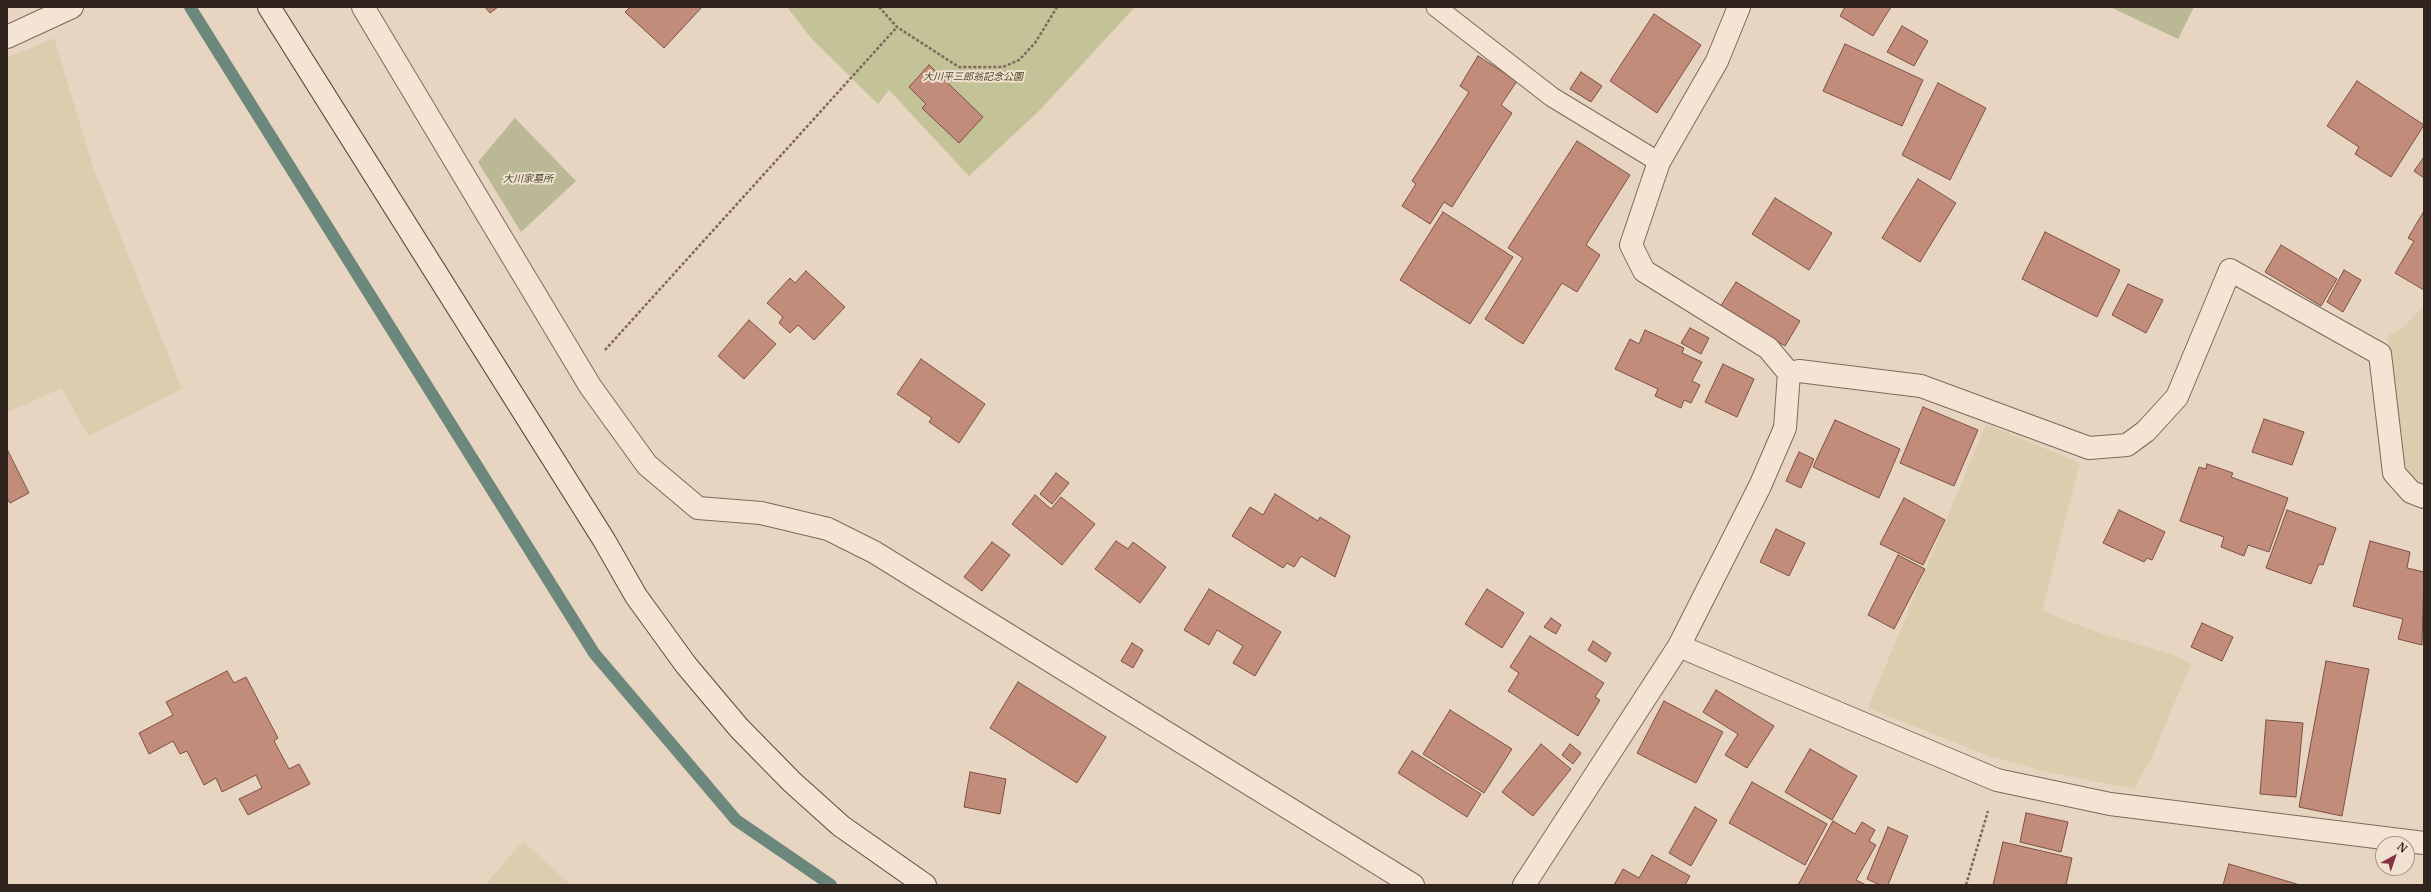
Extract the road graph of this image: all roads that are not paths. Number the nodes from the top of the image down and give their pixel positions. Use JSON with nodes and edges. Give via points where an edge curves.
{"nodes":[{"id":1,"x":72,"y":7,"type":"edge"},
{"id":2,"x":269,"y":7,"type":"edge"},
{"id":3,"x":363,"y":7,"type":"edge"},
{"id":4,"x":1436,"y":7,"type":"edge"},
{"id":5,"x":1739,"y":7,"type":"edge"},
{"id":6,"x":7,"y":36,"type":"edge"},
{"id":7,"x":1659,"y":162,"type":"junction"},
{"id":8,"x":1789,"y":373,"type":"junction"},
{"id":9,"x":2424,"y":497,"type":"edge"},
{"id":10,"x":1679,"y":646,"type":"junction"},
{"id":11,"x":2424,"y":844,"type":"edge"},
{"id":12,"x":925,"y":885,"type":"edge"},
{"id":13,"x":1413,"y":885,"type":"edge"},
{"id":14,"x":1524,"y":885,"type":"edge"}],
"edges":[{"from":1,"to":6,"type":"street"},
{"from":2,"to":12,"type":"street","via":[[600,533],[636,596],[686,665],[740,728],[792,782],[840,826]]},
{"from":3,"to":13,"type":"street","via":[[583,374],[647,465],[698,508],[761,513],[828,529],[874,552]]},
{"from":4,"to":7,"type":"lane","via":[[1552,97]]},
{"from":5,"to":7,"type":"street","via":[[1717,61]]},
{"from":7,"to":8,"type":"street","via":[[1631,245],[1644,271],[1768,348]]},
{"from":8,"to":9,"type":"street","via":[[1799,371],[1921,386],[2089,448],[2127,445],[2146,431],[2176,397],[2230,270],[2380,354],[2394,472],[2411,492]]},
{"from":8,"to":10,"type":"street","via":[[1785,428],[1760,486]]},
{"from":10,"to":11,"type":"street","via":[[1997,780],[2110,804]]},
{"from":10,"to":14,"type":"street"}]}
